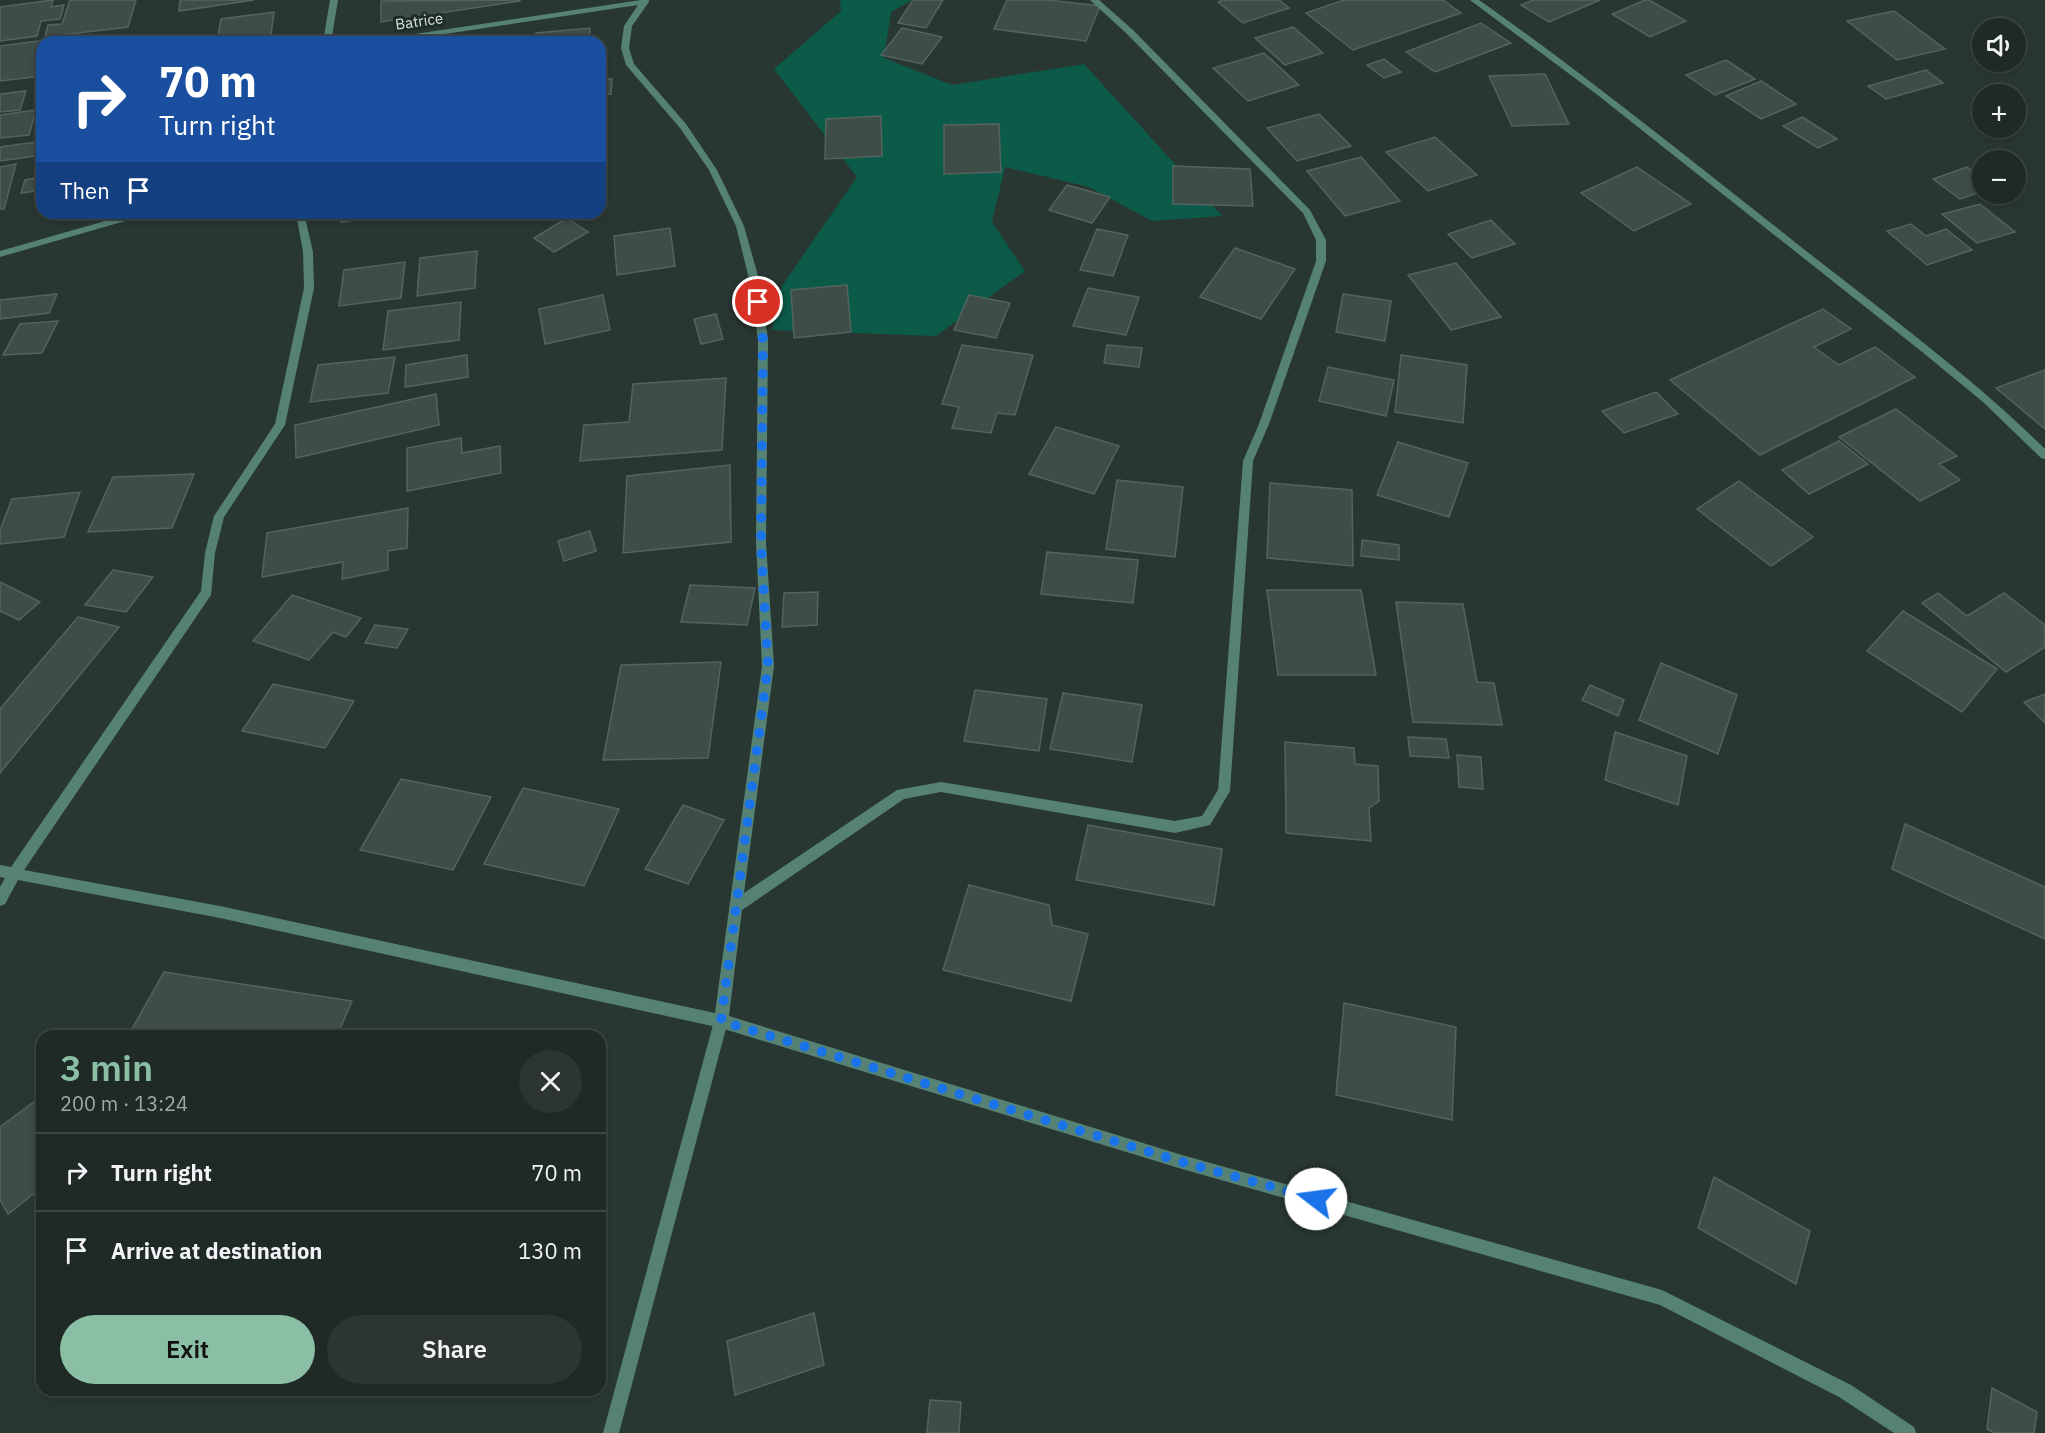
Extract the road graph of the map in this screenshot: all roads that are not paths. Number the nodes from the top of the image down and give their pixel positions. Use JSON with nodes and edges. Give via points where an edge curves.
{"nodes":[{"id":1,"x":334,"y":0,"type":"edge"},
{"id":2,"x":1094,"y":0,"type":"edge"},
{"id":3,"x":1474,"y":0,"type":"edge"},
{"id":4,"x":645,"y":1,"type":"edge"},
{"id":5,"x":328,"y":36,"type":"edge"},
{"id":6,"x":415,"y":36,"type":"edge"},
{"id":7,"x":121,"y":219,"type":"edge"},
{"id":8,"x":301,"y":219,"type":"edge"},
{"id":9,"x":0,"y":254,"type":"edge"},
{"id":10,"x":2045,"y":455,"type":"edge"},
{"id":11,"x":7,"y":873,"type":"edge"},
{"id":12,"x":0,"y":900,"type":"edge"},
{"id":13,"x":737,"y":906,"type":"junction"},
{"id":14,"x":721,"y":1021,"type":"junction"},
{"id":15,"x":611,"y":1433,"type":"edge"},
{"id":16,"x":1908,"y":1433,"type":"edge"}],
"edges":[{"from":1,"to":5,"type":"street"},
{"from":2,"to":13,"type":"street","via":[[1307,212],[1321,240],[1321,261],[1248,461],[1224,791],[1206,821],[1175,827],[941,787],[901,794]]},
{"from":3,"to":10,"type":"street","via":[[1597,89],[1934,355]]},
{"from":4,"to":6,"type":"street","name":"Batrice"},
{"from":4,"to":13,"type":"street","via":[[628,26],[625,48],[630,65],[683,126],[713,170],[740,226],[755,283],[763,340],[761,543],[768,666]]},
{"from":7,"to":9,"type":"street"},
{"from":8,"to":11,"type":"street","via":[[308,252],[309,288],[280,424],[219,516],[210,553],[207,592]]},
{"from":11,"to":12,"type":"street"},
{"from":11,"to":14,"type":"street","via":[[220,912]]},
{"from":13,"to":14,"type":"street"},
{"from":14,"to":15,"type":"street"},
{"from":14,"to":16,"type":"street","via":[[1182,1162],[1662,1298],[1845,1391]]}]}
